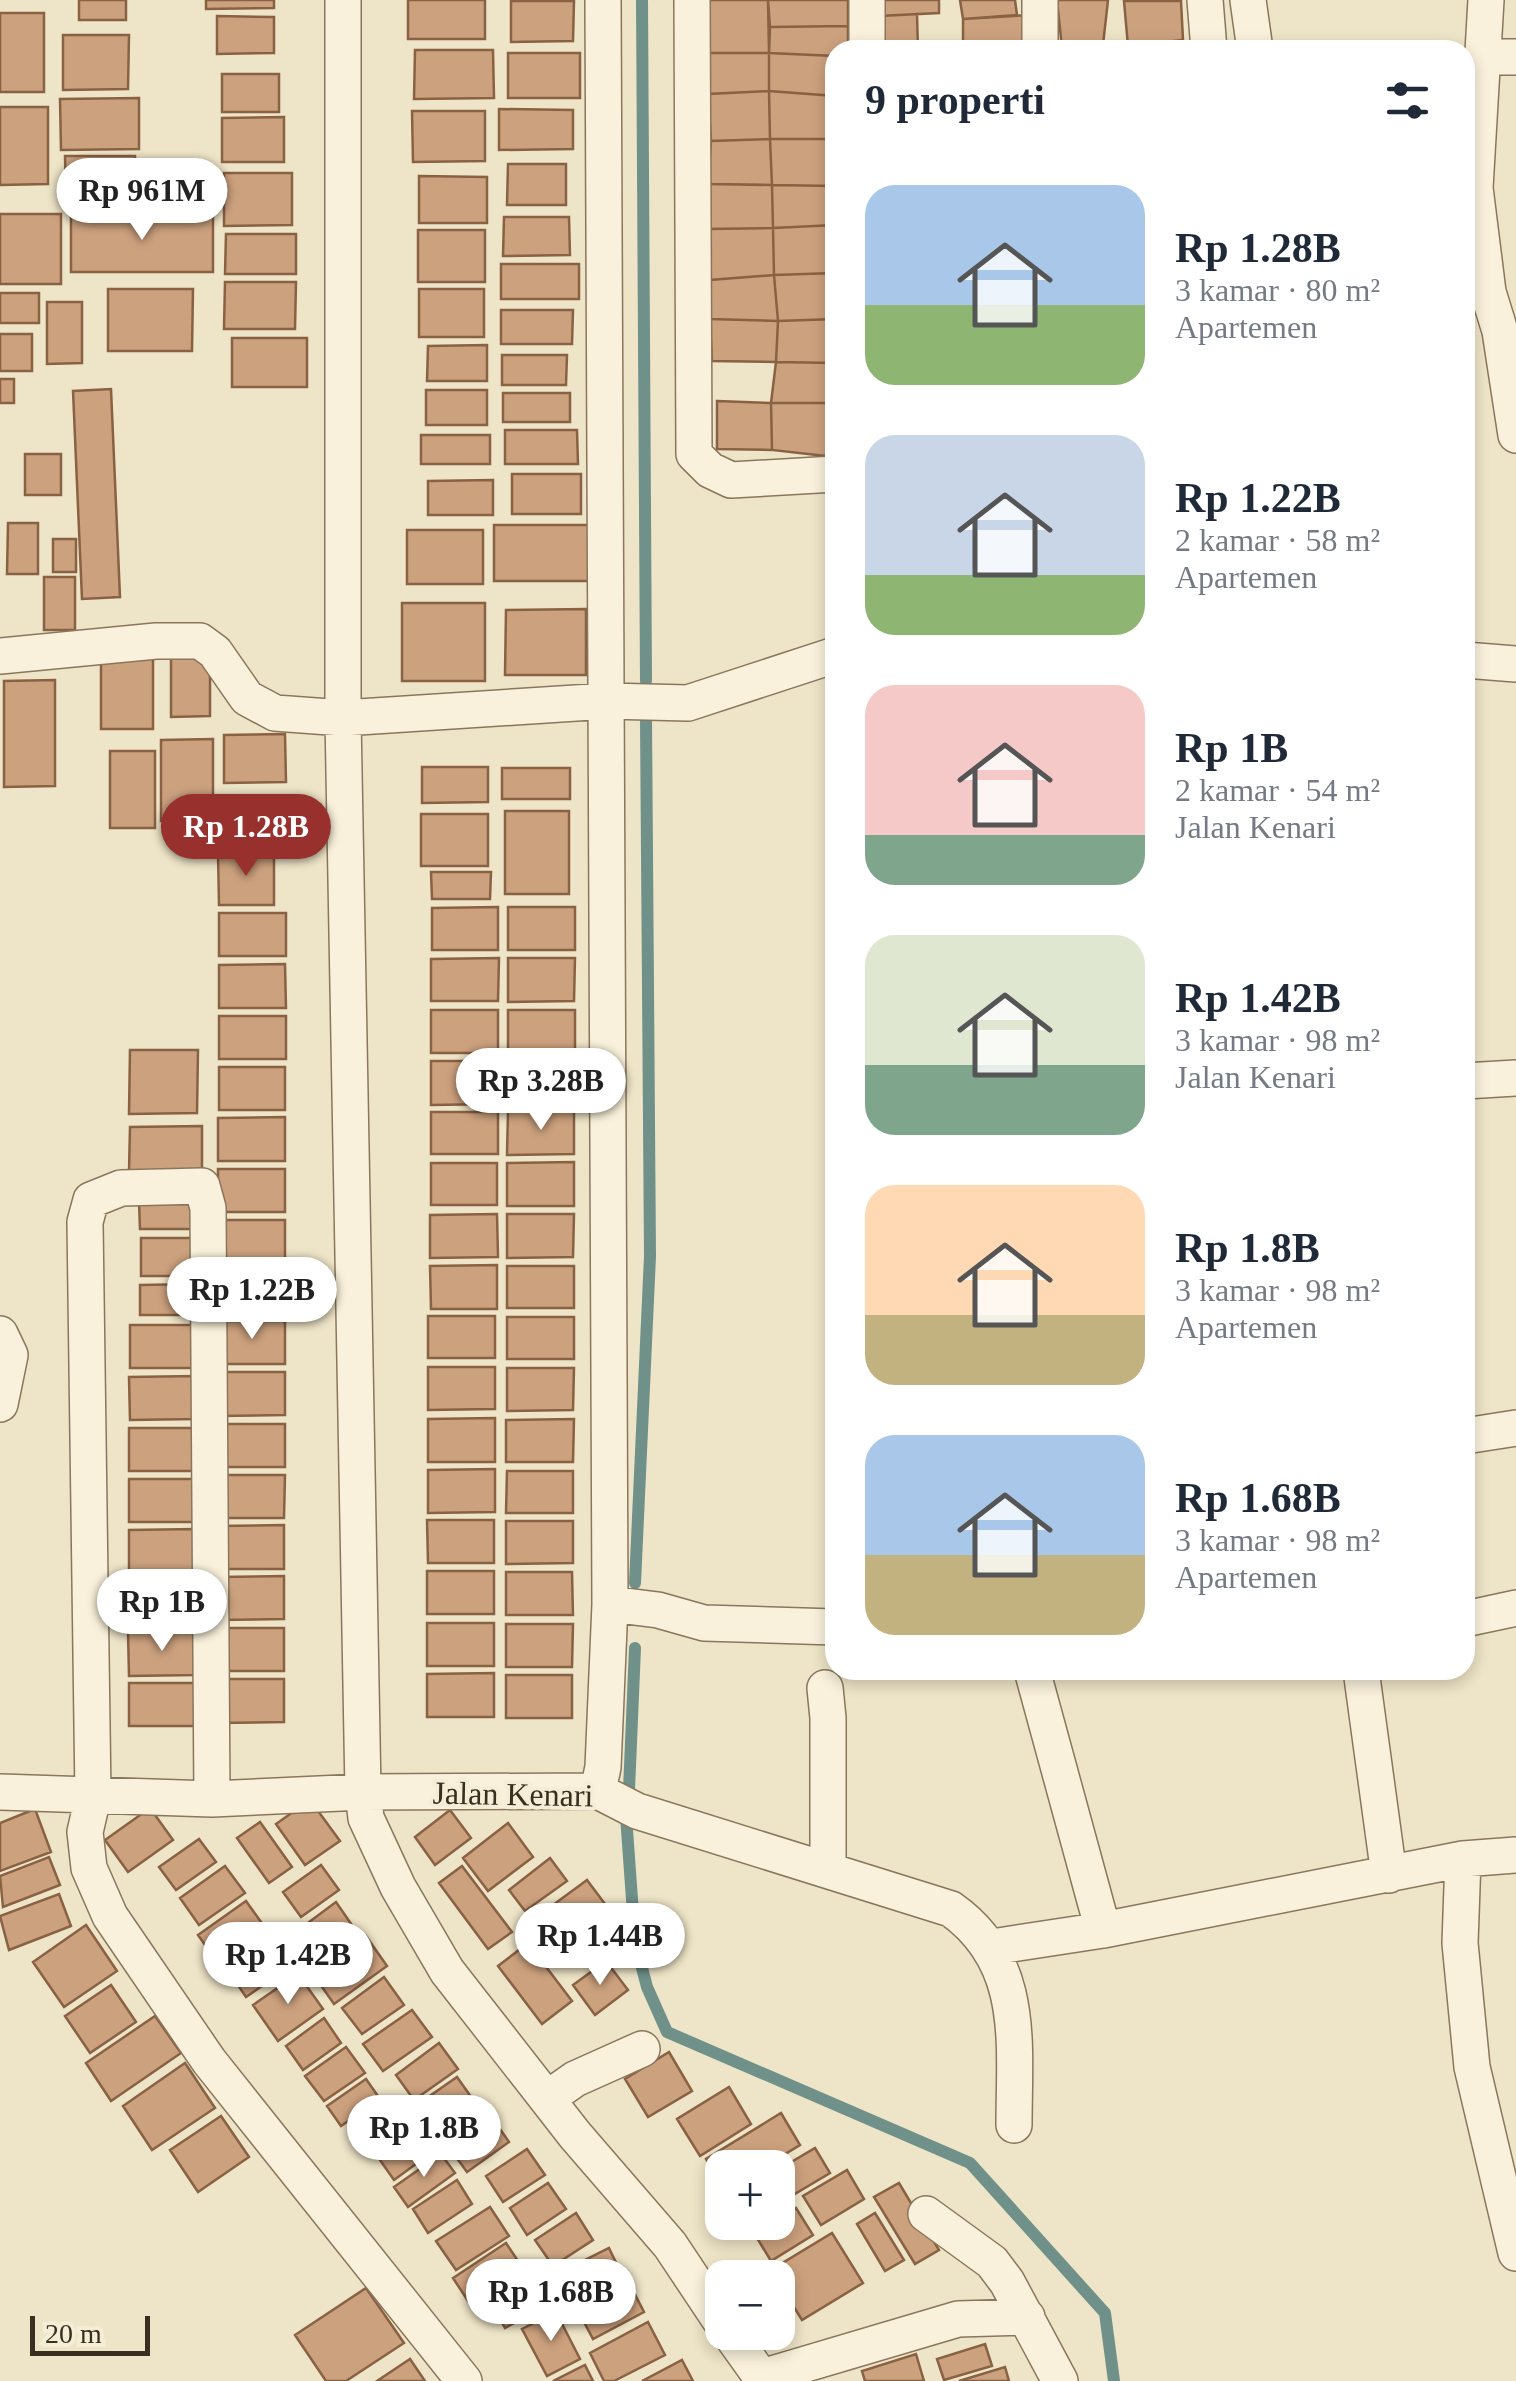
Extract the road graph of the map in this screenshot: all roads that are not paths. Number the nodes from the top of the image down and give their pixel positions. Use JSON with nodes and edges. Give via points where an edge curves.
{"nodes":[{"id":1,"x":343,"y":0,"type":"edge"},
{"id":2,"x":603,"y":0,"type":"edge"},
{"id":3,"x":692,"y":0,"type":"edge"},
{"id":4,"x":868,"y":0,"type":"edge"},
{"id":5,"x":1040,"y":0,"type":"edge"},
{"id":6,"x":1205,"y":0,"type":"edge"},
{"id":7,"x":1248,"y":0,"type":"edge"},
{"id":8,"x":1486,"y":0,"type":"edge"},
{"id":9,"x":867,"y":40,"type":"edge"},
{"id":10,"x":1040,"y":40,"type":"edge"},
{"id":11,"x":1208,"y":40,"type":"edge"},
{"id":12,"x":1254,"y":40,"type":"edge"},
{"id":13,"x":1500,"y":57,"type":"edge"},
{"id":14,"x":1516,"y":435,"type":"edge"},
{"id":15,"x":825,"y":475,"type":"edge"},
{"id":16,"x":0,"y":656,"type":"edge"},
{"id":17,"x":825,"y":658,"type":"edge"},
{"id":18,"x":1475,"y":661,"type":"edge"},
{"id":19,"x":1516,"y":664,"type":"edge"},
{"id":20,"x":607,"y":701,"type":"junction"},
{"id":21,"x":343,"y":718,"type":"junction"},
{"id":22,"x":1516,"y":1078,"type":"edge"},
{"id":23,"x":1475,"y":1080,"type":"edge"},
{"id":24,"x":0,"y":1334,"type":"edge"},
{"id":25,"x":0,"y":1404,"type":"edge"},
{"id":26,"x":1516,"y":1428,"type":"edge"},
{"id":27,"x":1475,"y":1434,"type":"edge"},
{"id":28,"x":610,"y":1604,"type":"junction"},
{"id":29,"x":1516,"y":1608,"type":"edge"},
{"id":30,"x":1475,"y":1617,"type":"edge"},
{"id":31,"x":825,"y":1628,"type":"edge"},
{"id":32,"x":1035,"y":1680,"type":"edge"},
{"id":33,"x":1362,"y":1680,"type":"edge"},
{"id":34,"x":825,"y":1688,"type":"dead end"},
{"id":35,"x":598,"y":1791,"type":"junction"},
{"id":36,"x":0,"y":1792,"type":"edge"},
{"id":37,"x":363,"y":1792,"type":"junction"},
{"id":38,"x":94,"y":1797,"type":"junction"},
{"id":39,"x":212,"y":1799,"type":"junction"},
{"id":40,"x":1516,"y":1855,"type":"edge"},
{"id":41,"x":1463,"y":1859,"type":"junction"},
{"id":42,"x":828,"y":1868,"type":"junction"},
{"id":43,"x":1389,"y":1875,"type":"junction"},
{"id":44,"x":1103,"y":1930,"type":"junction"},
{"id":45,"x":992,"y":1948,"type":"junction"},
{"id":46,"x":642,"y":2048,"type":"dead end"},
{"id":47,"x":548,"y":2098,"type":"junction"},
{"id":48,"x":1014,"y":2126,"type":"dead end"},
{"id":49,"x":926,"y":2214,"type":"dead end"},
{"id":50,"x":1516,"y":2254,"type":"edge"},
{"id":51,"x":705,"y":2298,"type":"edge"},
{"id":52,"x":1027,"y":2318,"type":"junction"},
{"id":53,"x":742,"y":2350,"type":"edge"},
{"id":54,"x":763,"y":2379,"type":"edge"},
{"id":55,"x":464,"y":2381,"type":"edge"},
{"id":56,"x":1060,"y":2381,"type":"edge"}],
"edges":[{"from":1,"to":21,"type":"street"},
{"from":2,"to":20,"type":"street"},
{"from":3,"to":15,"type":"street","via":[[694,454],[731,480]]},
{"from":4,"to":9,"type":"street"},
{"from":5,"to":10,"type":"street"},
{"from":6,"to":11,"type":"street"},
{"from":7,"to":12,"type":"street"},
{"from":8,"to":13,"type":"street"},
{"from":13,"to":14,"type":"street","via":[[1477,119],[1476,188]]},
{"from":16,"to":21,"type":"street","via":[[200,642],[215,652],[247,698],[274,713]]},
{"from":17,"to":20,"type":"street","via":[[688,703]]},
{"from":18,"to":19,"type":"street"},
{"from":20,"to":21,"type":"street"},
{"from":20,"to":28,"type":"street"},
{"from":21,"to":37,"type":"street"},
{"from":22,"to":23,"type":"street"},
{"from":24,"to":25,"type":"street","via":[[10,1355]]},
{"from":26,"to":27,"type":"street"},
{"from":28,"to":31,"type":"street","via":[[704,1623]]},
{"from":28,"to":35,"type":"street"},
{"from":29,"to":30,"type":"street"},
{"from":32,"to":44,"type":"street"},
{"from":33,"to":43,"type":"street"},
{"from":34,"to":42,"type":"street"},
{"from":35,"to":37,"type":"street","name":"Jalan Kenari"},
{"from":35,"to":42,"type":"street","name":"Jalan Kenari","via":[[636,1810]]},
{"from":36,"to":38,"type":"street","name":"Jalan Kenari"},
{"from":37,"to":39,"type":"street","name":"Jalan Kenari"},
{"from":37,"to":47,"type":"street","via":[[366,1818],[423,1933]]},
{"from":38,"to":39,"type":"street","name":"Jalan Kenari"},
{"from":38,"to":39,"type":"street","via":[[85,1222],[91,1200],[121,1188],[181,1184],[202,1186],[208,1208]]},
{"from":38,"to":55,"type":"street","via":[[85,1832],[89,1868],[110,1916],[209,2061]]},
{"from":40,"to":41,"type":"street"},
{"from":41,"to":43,"type":"street"},
{"from":41,"to":50,"type":"street","via":[[1460,1943],[1472,2067]]},
{"from":42,"to":45,"type":"street","name":"Jalan Kenari","via":[[951,1909]]},
{"from":43,"to":44,"type":"street"},
{"from":44,"to":45,"type":"street"},
{"from":45,"to":48,"type":"street","name":"Jalan Kenari","via":[[1014,2026]]},
{"from":46,"to":47,"type":"street"},
{"from":47,"to":51,"type":"street"},
{"from":49,"to":52,"type":"street","via":[[992,2262]]},
{"from":52,"to":54,"type":"street","via":[[958,2319]]},
{"from":52,"to":56,"type":"street"},
{"from":53,"to":54,"type":"street"}]}
